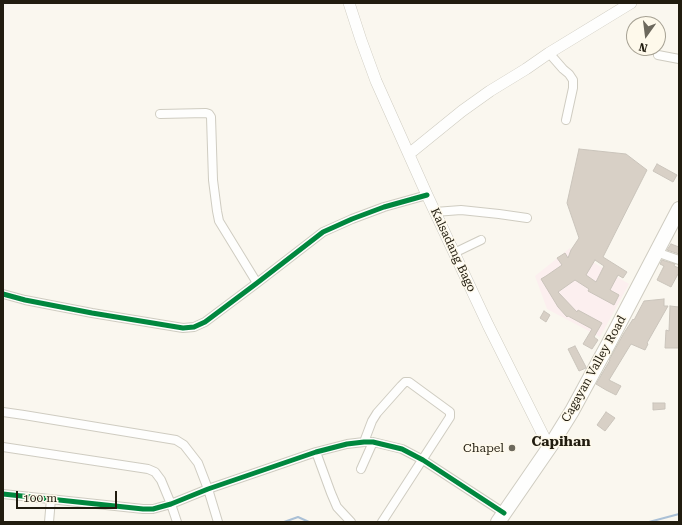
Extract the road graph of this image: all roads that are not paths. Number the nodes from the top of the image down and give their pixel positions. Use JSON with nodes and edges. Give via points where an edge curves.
{"nodes":[{"id":1,"x":349,"y":3,"type":"edge"},
{"id":2,"x":631,"y":3,"type":"edge"},
{"id":3,"x":549,"y":53,"type":"junction"},
{"id":4,"x":663,"y":56,"type":"edge"},
{"id":5,"x":679,"y":59,"type":"edge"},
{"id":6,"x":160,"y":114,"type":"dead end"},
{"id":7,"x":566,"y":120,"type":"dead end"},
{"id":8,"x":409,"y":154,"type":"junction"},
{"id":9,"x":427,"y":195,"type":"junction"},
{"id":10,"x":679,"y":209,"type":"edge"},
{"id":11,"x":435,"y":212,"type":"junction"},
{"id":12,"x":527,"y":218,"type":"dead end"},
{"id":13,"x":480,"y":240,"type":"dead end"},
{"id":14,"x":656,"y":252,"type":"junction"},
{"id":15,"x":454,"y":253,"type":"junction"},
{"id":16,"x":679,"y":260,"type":"edge"},
{"id":17,"x":257,"y":283,"type":"junction"},
{"id":18,"x":3,"y":294,"type":"edge"},
{"id":19,"x":3,"y":412,"type":"edge"},
{"id":20,"x":368,"y":442,"type":"junction"},
{"id":21,"x":3,"y":447,"type":"edge"},
{"id":22,"x":549,"y":447,"type":"junction"},
{"id":23,"x":316,"y":452,"type":"junction"},
{"id":24,"x":423,"y":460,"type":"junction"},
{"id":25,"x":361,"y":469,"type":"dead end"},
{"id":26,"x":208,"y":489,"type":"junction"},
{"id":27,"x":3,"y":494,"type":"edge"},
{"id":28,"x":52,"y":499,"type":"junction"},
{"id":29,"x":171,"y":504,"type":"junction"},
{"id":30,"x":501,"y":518,"type":"edge"},
{"id":31,"x":49,"y":522,"type":"edge"},
{"id":32,"x":177,"y":522,"type":"edge"},
{"id":33,"x":218,"y":522,"type":"edge"},
{"id":34,"x":351,"y":522,"type":"edge"},
{"id":35,"x":382,"y":522,"type":"edge"}],
"edges":[{"from":1,"to":8,"type":"main road","name":"Kalsadang Bago","via":[[376,81]]},
{"from":2,"to":3,"type":"main road"},
{"from":3,"to":7,"type":"street","via":[[573,80]]},
{"from":3,"to":8,"type":"main road","via":[[490,91]]},
{"from":4,"to":5,"type":"street"},
{"from":6,"to":17,"type":"street","via":[[206,113],[211,117],[213,180],[219,221]]},
{"from":8,"to":9,"type":"main road","name":"Kalsadang Bago"},
{"from":9,"to":11,"type":"main road","name":"Kalsadang Bago"},
{"from":9,"to":17,"type":"street","via":[[384,207],[323,232]]},
{"from":10,"to":14,"type":"highway","name":"Cagayan Valley Road"},
{"from":11,"to":12,"type":"street","via":[[461,210]]},
{"from":11,"to":15,"type":"main road","name":"Kalsadang Bago"},
{"from":13,"to":15,"type":"street"},
{"from":14,"to":16,"type":"street"},
{"from":14,"to":22,"type":"highway","name":"Cagayan Valley Road","via":[[572,411]]},
{"from":15,"to":22,"type":"main road","name":"Kalsadang Bago"},
{"from":17,"to":18,"type":"street","via":[[205,322],[183,328],[92,313]]},
{"from":19,"to":26,"type":"street","via":[[176,440],[184,445],[198,463]]},
{"from":20,"to":23,"type":"street","via":[[347,444]]},
{"from":20,"to":24,"type":"street","via":[[402,449]]},
{"from":20,"to":24,"type":"street","via":[[372,421],[377,413],[405,382],[409,382],[450,412],[450,417]]},
{"from":20,"to":25,"type":"street"},
{"from":21,"to":29,"type":"street","via":[[148,469],[155,472],[161,480]]},
{"from":22,"to":30,"type":"highway","name":"Cagayan Valley Road"},
{"from":23,"to":26,"type":"street"},
{"from":23,"to":34,"type":"street","via":[[337,507]]},
{"from":24,"to":30,"type":"street"},
{"from":24,"to":35,"type":"street"},
{"from":26,"to":29,"type":"street"},
{"from":26,"to":33,"type":"street"},
{"from":27,"to":28,"type":"street"},
{"from":28,"to":29,"type":"street","via":[[143,509]]},
{"from":28,"to":31,"type":"street"},
{"from":29,"to":32,"type":"street"}]}
